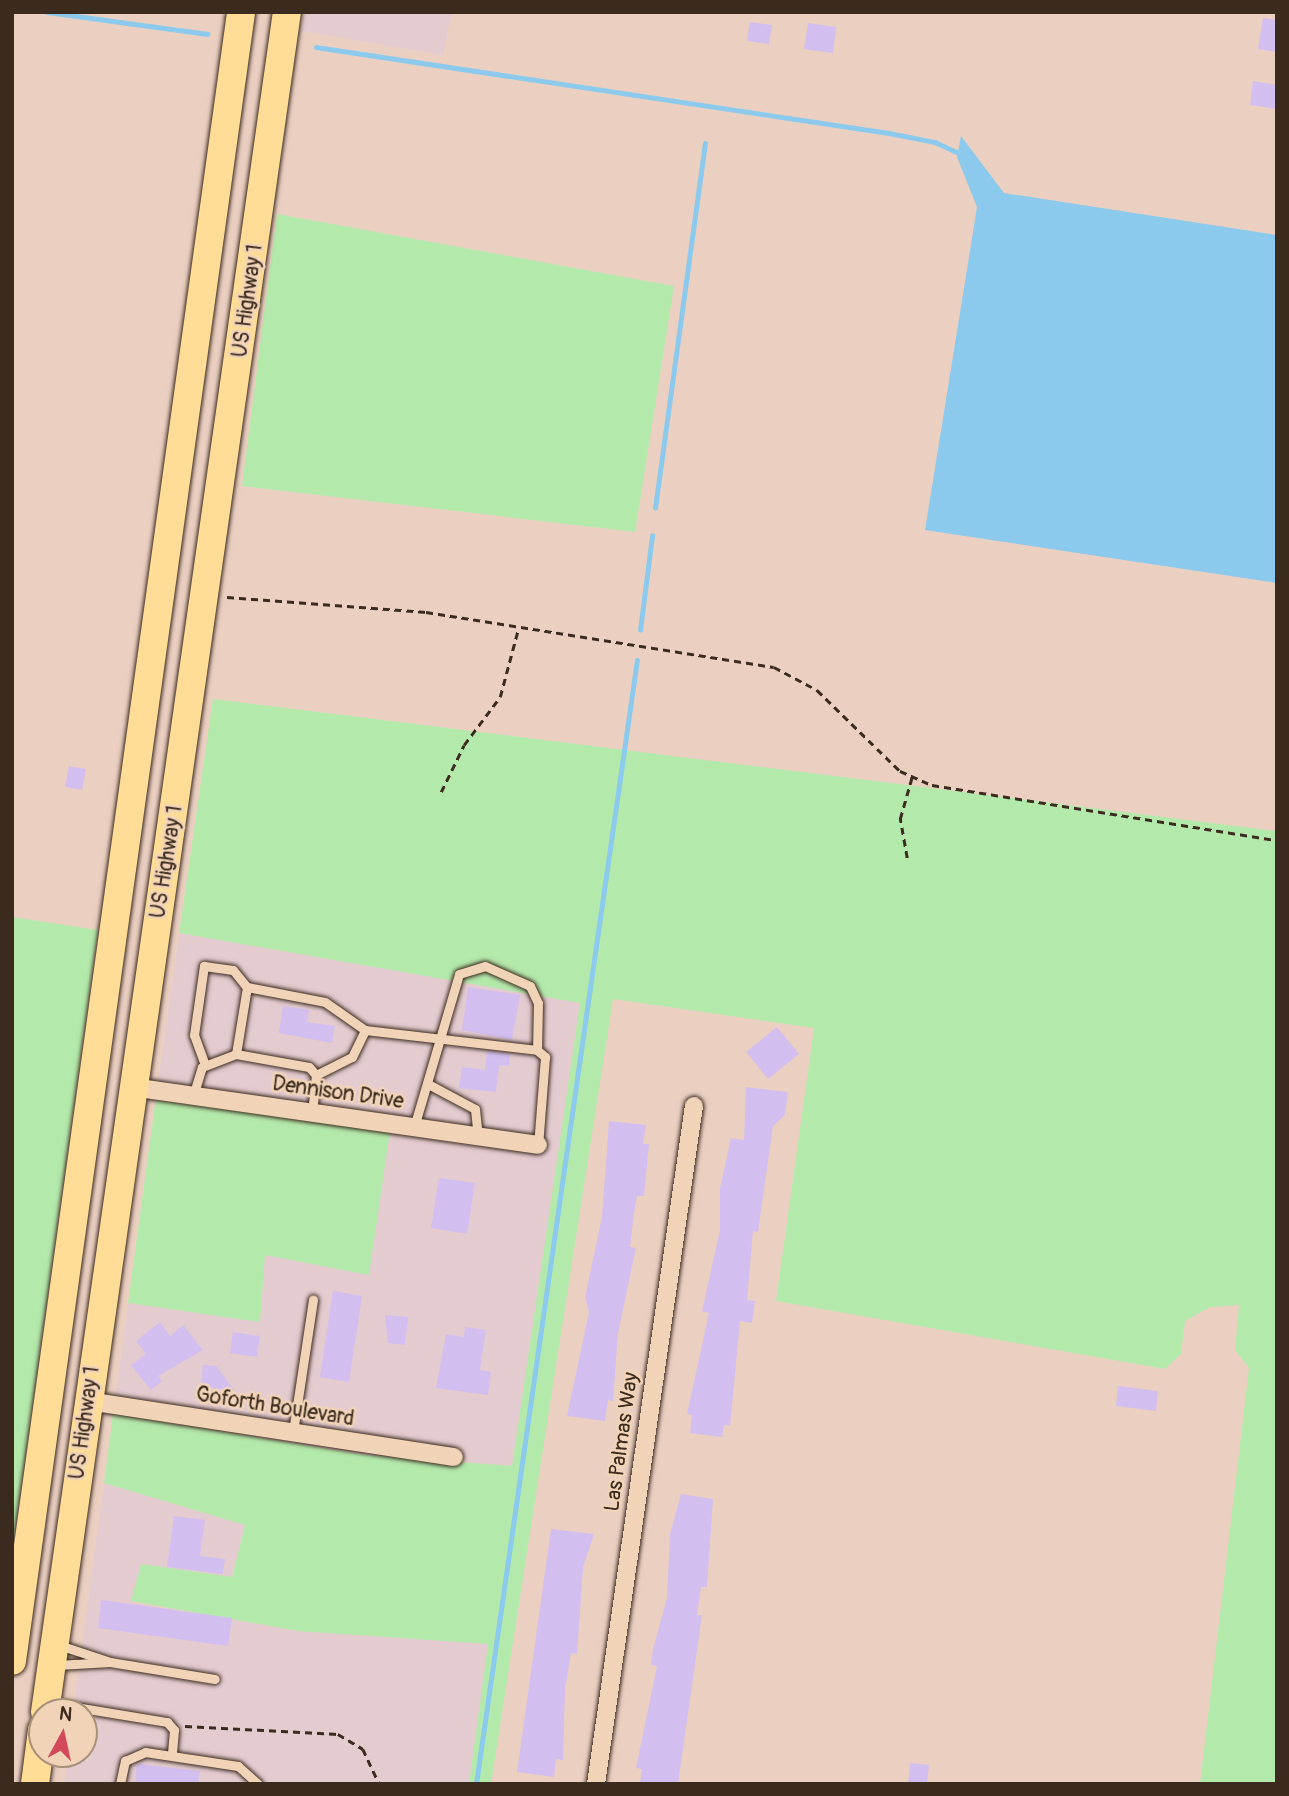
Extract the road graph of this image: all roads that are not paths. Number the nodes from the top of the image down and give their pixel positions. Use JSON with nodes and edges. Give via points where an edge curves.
{"nodes":[{"id":1,"x":241,"y":12,"type":"edge"},
{"id":2,"x":287,"y":12,"type":"edge"},
{"id":3,"x":247,"y":987,"type":"junction"},
{"id":4,"x":104,"y":1005,"type":"junction"},
{"id":5,"x":365,"y":1030,"type":"junction"},
{"id":6,"x":438,"y":1036,"type":"junction"},
{"id":7,"x":537,"y":1050,"type":"junction"},
{"id":8,"x":236,"y":1054,"type":"junction"},
{"id":9,"x":205,"y":1065,"type":"junction"},
{"id":10,"x":316,"y":1075,"type":"junction"},
{"id":11,"x":428,"y":1084,"type":"junction"},
{"id":12,"x":132,"y":1087,"type":"junction"},
{"id":13,"x":192,"y":1096,"type":"junction"},
{"id":14,"x":694,"y":1106,"type":"dead end"},
{"id":15,"x":312,"y":1113,"type":"junction"},
{"id":16,"x":414,"y":1127,"type":"junction"},
{"id":17,"x":478,"y":1136,"type":"junction"},
{"id":18,"x":538,"y":1145,"type":"joint"},
{"id":19,"x":313,"y":1299,"type":"dead end"},
{"id":20,"x":88,"y":1401,"type":"junction"},
{"id":21,"x":293,"y":1432,"type":"junction"},
{"id":22,"x":454,"y":1457,"type":"dead end"},
{"id":23,"x":53,"y":1654,"type":"junction"},
{"id":24,"x":12,"y":1661,"type":"edge"},
{"id":25,"x":110,"y":1662,"type":"junction"},
{"id":26,"x":215,"y":1679,"type":"dead end"},
{"id":27,"x":46,"y":1698,"type":"edge"},
{"id":28,"x":98,"y":1715,"type":"edge"},
{"id":29,"x":172,"y":1754,"type":"junction"},
{"id":30,"x":120,"y":1784,"type":"edge"},
{"id":31,"x":258,"y":1784,"type":"edge"},
{"id":32,"x":596,"y":1784,"type":"edge"}],
"edges":[{"from":1,"to":4,"type":"main road","name":"US Highway 1"},
{"from":2,"to":12,"type":"main road","name":"US Highway 1"},
{"from":3,"to":5,"type":"lane","via":[[325,1002]]},
{"from":3,"to":8,"type":"lane"},
{"from":3,"to":9,"type":"lane","via":[[233,970],[204,966],[194,1035]]},
{"from":4,"to":12,"type":"main road"},
{"from":4,"to":24,"type":"main road","name":"US Highway 1"},
{"from":5,"to":6,"type":"lane"},
{"from":5,"to":10,"type":"lane","via":[[352,1057]]},
{"from":6,"to":7,"type":"lane"},
{"from":6,"to":7,"type":"lane","via":[[459,974],[485,966],[519,979],[536,993]]},
{"from":6,"to":11,"type":"lane"},
{"from":7,"to":18,"type":"lane","via":[[545,1057]]},
{"from":8,"to":9,"type":"lane"},
{"from":8,"to":10,"type":"lane","via":[[295,1062]]},
{"from":9,"to":13,"type":"lane"},
{"from":10,"to":15,"type":"lane"},
{"from":11,"to":16,"type":"lane"},
{"from":11,"to":17,"type":"lane","via":[[475,1109]]},
{"from":12,"to":13,"type":"street","name":"Dennison Drive"},
{"from":12,"to":20,"type":"main road","name":"US Highway 1"},
{"from":13,"to":15,"type":"street","name":"Dennison Drive"},
{"from":14,"to":32,"type":"street","name":"Las Palmas Way"},
{"from":15,"to":16,"type":"street","name":"Dennison Drive"},
{"from":16,"to":17,"type":"street","name":"Dennison Drive"},
{"from":17,"to":18,"type":"street","name":"Dennison Drive"},
{"from":19,"to":21,"type":"lane"},
{"from":20,"to":21,"type":"street","name":"Goforth Boulevard"},
{"from":20,"to":23,"type":"main road","name":"US Highway 1"},
{"from":21,"to":22,"type":"street","name":"Goforth Boulevard"},
{"from":23,"to":25,"type":"lane"},
{"from":23,"to":25,"type":"lane"},
{"from":23,"to":27,"type":"main road","name":"US Highway 1"},
{"from":25,"to":26,"type":"lane"},
{"from":28,"to":29,"type":"lane","via":[[172,1725]]},
{"from":29,"to":30,"type":"lane","via":[[134,1754],[123,1765]]},
{"from":29,"to":31,"type":"lane","via":[[238,1766]]}]}
